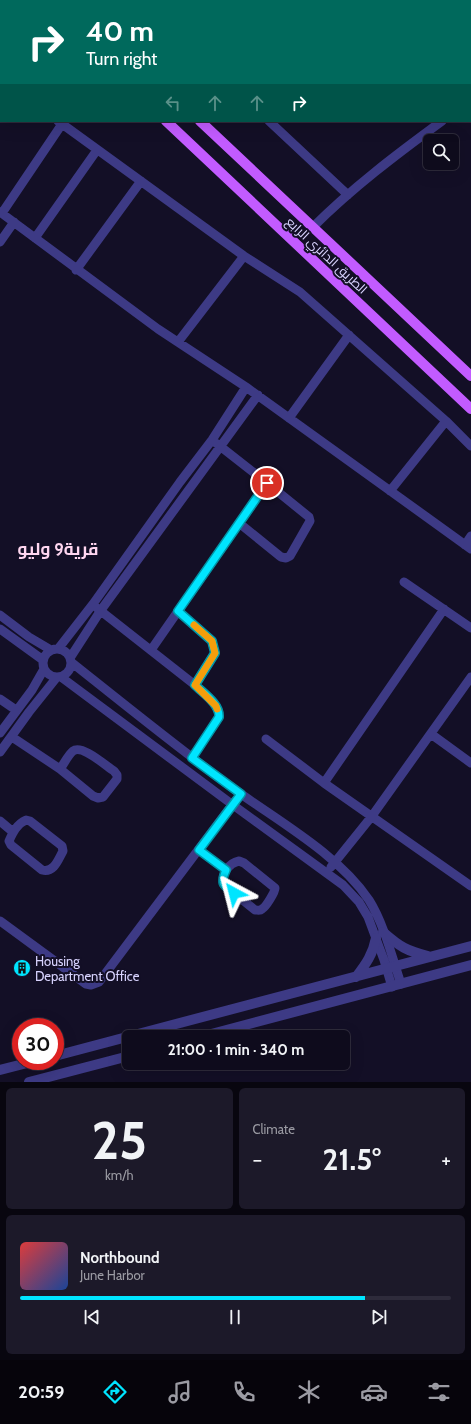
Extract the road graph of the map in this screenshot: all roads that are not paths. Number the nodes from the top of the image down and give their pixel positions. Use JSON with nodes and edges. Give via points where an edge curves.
{"nodes":[{"id":1,"x":167,"y":122,"type":"edge"},
{"id":2,"x":201,"y":122,"type":"edge"},
{"id":3,"x":270,"y":122,"type":"edge"},
{"id":4,"x":441,"y":122,"type":"edge"},
{"id":5,"x":60,"y":123,"type":"edge"},
{"id":6,"x":97,"y":150,"type":"junction"},
{"id":7,"x":141,"y":181,"type":"junction"},
{"id":8,"x":348,"y":195,"type":"junction"},
{"id":9,"x":1,"y":213,"type":"edge"},
{"id":10,"x":14,"y":222,"type":"junction"},
{"id":11,"x":313,"y":227,"type":"junction"},
{"id":12,"x":35,"y":238,"type":"junction"},
{"id":13,"x":0,"y":242,"type":"edge"},
{"id":14,"x":244,"y":256,"type":"junction"},
{"id":15,"x":76,"y":270,"type":"junction"},
{"id":16,"x":349,"y":334,"type":"junction"},
{"id":17,"x":178,"y":342,"type":"junction"},
{"id":18,"x":471,"y":376,"type":"edge"},
{"id":19,"x":246,"y":387,"type":"junction"},
{"id":20,"x":258,"y":395,"type":"junction"},
{"id":21,"x":471,"y":409,"type":"edge"},
{"id":22,"x":289,"y":418,"type":"junction"},
{"id":23,"x":446,"y":421,"type":"junction"},
{"id":24,"x":212,"y":440,"type":"junction"},
{"id":25,"x":471,"y":446,"type":"edge"},
{"id":26,"x":221,"y":447,"type":"junction"},
{"id":27,"x":267,"y":483,"type":"junction"},
{"id":28,"x":390,"y":491,"type":"junction"},
{"id":29,"x":239,"y":523,"type":"junction"},
{"id":30,"x":471,"y":536,"type":"edge"},
{"id":31,"x":468,"y":547,"type":"edge"},
{"id":32,"x":404,"y":582,"type":"dead end"},
{"id":33,"x":93,"y":604,"type":"junction"},
{"id":34,"x":444,"y":609,"type":"junction"},
{"id":35,"x":101,"y":610,"type":"junction"},
{"id":36,"x":178,"y":611,"type":"junction"},
{"id":37,"x":0,"y":615,"type":"edge"},
{"id":38,"x":471,"y":628,"type":"edge"},
{"id":39,"x":0,"y":629,"type":"edge"},
{"id":40,"x":55,"y":650,"type":"junction"},
{"id":41,"x":151,"y":650,"type":"junction"},
{"id":42,"x":70,"y":660,"type":"junction"},
{"id":43,"x":43,"y":665,"type":"junction"},
{"id":44,"x":59,"y":677,"type":"junction"},
{"id":45,"x":471,"y":677,"type":"edge"},
{"id":46,"x":195,"y":685,"type":"junction"},
{"id":47,"x":0,"y":699,"type":"edge"},
{"id":48,"x":16,"y":710,"type":"junction"},
{"id":49,"x":0,"y":733,"type":"edge"},
{"id":50,"x":431,"y":734,"type":"junction"},
{"id":51,"x":12,"y":737,"type":"junction"},
{"id":52,"x":266,"y":739,"type":"dead end"},
{"id":53,"x":0,"y":752,"type":"edge"},
{"id":54,"x":192,"y":758,"type":"junction"},
{"id":55,"x":471,"y":763,"type":"edge"},
{"id":56,"x":60,"y":769,"type":"junction"},
{"id":57,"x":324,"y":783,"type":"junction"},
{"id":58,"x":241,"y":794,"type":"junction"},
{"id":59,"x":233,"y":805,"type":"junction"},
{"id":60,"x":372,"y":816,"type":"junction"},
{"id":61,"x":0,"y":821,"type":"edge"},
{"id":62,"x":13,"y":832,"type":"junction"},
{"id":63,"x":199,"y":850,"type":"junction"},
{"id":64,"x":334,"y":862,"type":"junction"},
{"id":65,"x":226,"y":870,"type":"junction"},
{"id":66,"x":327,"y":872,"type":"junction"},
{"id":67,"x":471,"y":886,"type":"edge"},
{"id":68,"x":0,"y":921,"type":"edge"},
{"id":69,"x":380,"y":935,"type":"junction"},
{"id":70,"x":471,"y":946,"type":"edge"},
{"id":71,"x":430,"y":957,"type":"junction"},
{"id":72,"x":471,"y":965,"type":"edge"},
{"id":73,"x":391,"y":968,"type":"junction"},
{"id":74,"x":356,"y":977,"type":"junction"},
{"id":75,"x":397,"y":986,"type":"junction"},
{"id":76,"x":227,"y":1030,"type":"edge"},
{"id":77,"x":64,"y":1054,"type":"edge"},
{"id":78,"x":122,"y":1058,"type":"edge"},
{"id":79,"x":12,"y":1067,"type":"edge"},
{"id":80,"x":0,"y":1070,"type":"edge"},
{"id":81,"x":30,"y":1082,"type":"edge"}],
"edges":[{"from":1,"to":21,"type":"main road","name":"الطريق الدائري الرابع"},
{"from":2,"to":11,"type":"main road","name":"الطريق الدائري الرابع"},
{"from":3,"to":8,"type":"street"},
{"from":4,"to":8,"type":"street"},
{"from":5,"to":6,"type":"street"},
{"from":5,"to":9,"type":"street"},
{"from":6,"to":7,"type":"street"},
{"from":6,"to":12,"type":"street"},
{"from":7,"to":14,"type":"street"},
{"from":7,"to":15,"type":"street"},
{"from":8,"to":11,"type":"street"},
{"from":9,"to":10,"type":"street"},
{"from":10,"to":12,"type":"street"},
{"from":10,"to":13,"type":"street"},
{"from":11,"to":18,"type":"main road","name":"الطريق الدائري الرابع"},
{"from":12,"to":15,"type":"street"},
{"from":14,"to":16,"type":"street","via":[[300,292]]},
{"from":14,"to":17,"type":"street"},
{"from":15,"to":17,"type":"street"},
{"from":16,"to":22,"type":"street"},
{"from":16,"to":23,"type":"street"},
{"from":17,"to":19,"type":"street"},
{"from":19,"to":20,"type":"street"},
{"from":19,"to":24,"type":"street"},
{"from":20,"to":22,"type":"street"},
{"from":20,"to":26,"type":"street"},
{"from":22,"to":28,"type":"street"},
{"from":23,"to":25,"type":"street"},
{"from":23,"to":28,"type":"street"},
{"from":24,"to":26,"type":"street"},
{"from":24,"to":33,"type":"street"},
{"from":26,"to":27,"type":"street"},
{"from":26,"to":35,"type":"street"},
{"from":27,"to":29,"type":"street"},
{"from":27,"to":29,"type":"street","via":[[309,517],[310,521],[290,556],[281,557]]},
{"from":28,"to":31,"type":"street"},
{"from":29,"to":36,"type":"street"},
{"from":30,"to":31,"type":"street"},
{"from":32,"to":34,"type":"street"},
{"from":33,"to":35,"type":"street"},
{"from":33,"to":40,"type":"street"},
{"from":34,"to":38,"type":"street"},
{"from":34,"to":57,"type":"street"},
{"from":35,"to":41,"type":"street"},
{"from":35,"to":42,"type":"street"},
{"from":36,"to":41,"type":"street"},
{"from":36,"to":46,"type":"street","via":[[212,641],[214,647],[215,653]]},
{"from":37,"to":40,"type":"street","via":[[30,637]]},
{"from":39,"to":43,"type":"street"},
{"from":40,"to":42,"type":"street","via":[[65,652]]},
{"from":40,"to":43,"type":"street","via":[[46,655]]},
{"from":41,"to":46,"type":"street"},
{"from":42,"to":44,"type":"street","via":[[67,673]]},
{"from":42,"to":54,"type":"street"},
{"from":43,"to":44,"type":"street","via":[[52,676]]},
{"from":43,"to":48,"type":"street","via":[[32,690]]},
{"from":44,"to":51,"type":"street"},
{"from":44,"to":59,"type":"street"},
{"from":45,"to":50,"type":"street"},
{"from":46,"to":54,"type":"street","via":[[216,706],[219,717]]},
{"from":47,"to":48,"type":"street"},
{"from":48,"to":49,"type":"street"},
{"from":50,"to":55,"type":"street"},
{"from":50,"to":60,"type":"street"},
{"from":51,"to":53,"type":"street"},
{"from":51,"to":56,"type":"street"},
{"from":52,"to":57,"type":"street"},
{"from":54,"to":58,"type":"street"},
{"from":56,"to":56,"type":"street","via":[[98,798],[103,797],[117,779],[114,772],[84,750],[73,751]]},
{"from":57,"to":60,"type":"street"},
{"from":58,"to":59,"type":"street"},
{"from":58,"to":64,"type":"street","via":[[313,844]]},
{"from":59,"to":63,"type":"street"},
{"from":59,"to":66,"type":"street"},
{"from":60,"to":64,"type":"street"},
{"from":60,"to":67,"type":"street"},
{"from":61,"to":62,"type":"street"},
{"from":62,"to":62,"type":"street","via":[[9,841],[11,845],[42,870],[52,869],[63,851],[62,846],[30,821],[21,823]]},
{"from":63,"to":65,"type":"street"},
{"from":63,"to":68,"type":"street","via":[[95,984],[86,984]]},
{"from":64,"to":66,"type":"street"},
{"from":64,"to":69,"type":"street","via":[[369,900],[379,919]]},
{"from":65,"to":65,"type":"street","via":[[222,882],[224,885],[255,910],[263,909],[275,888],[239,861],[233,862]]},
{"from":66,"to":69,"type":"street","via":[[359,902]]},
{"from":69,"to":71,"type":"street","via":[[402,948]]},
{"from":69,"to":73,"type":"street"},
{"from":69,"to":74,"type":"street","via":[[370,958]]},
{"from":70,"to":71,"type":"street"},
{"from":71,"to":73,"type":"street"},
{"from":72,"to":75,"type":"street"},
{"from":73,"to":74,"type":"street"},
{"from":73,"to":75,"type":"street"},
{"from":74,"to":77,"type":"street"},
{"from":75,"to":76,"type":"street"},
{"from":78,"to":81,"type":"street"},
{"from":79,"to":80,"type":"street"}]}
